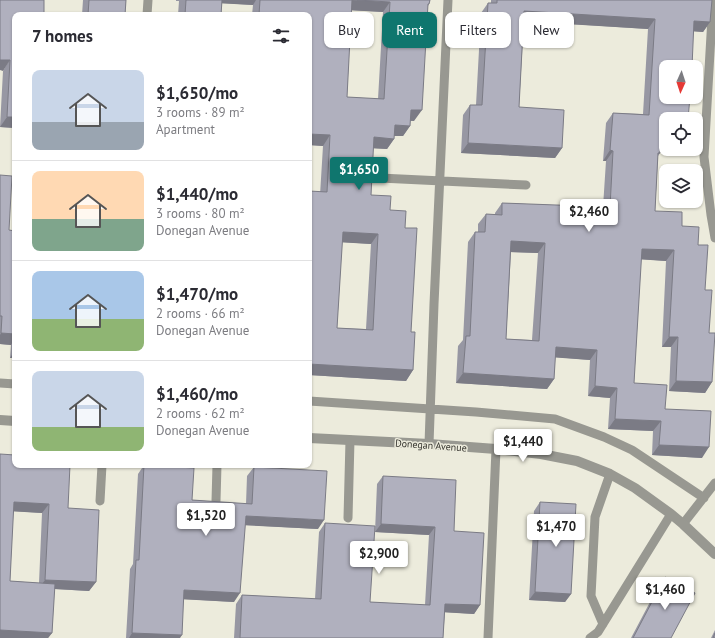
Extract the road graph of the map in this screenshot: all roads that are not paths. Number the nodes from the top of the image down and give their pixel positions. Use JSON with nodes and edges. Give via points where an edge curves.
{"nodes":[{"id":1,"x":148,"y":0,"type":"edge"},
{"id":2,"x":448,"y":0,"type":"edge"},
{"id":3,"x":713,"y":0,"type":"edge"},
{"id":4,"x":147,"y":12,"type":"edge"},
{"id":5,"x":380,"y":178,"type":"dead end"},
{"id":6,"x":439,"y":181,"type":"junction"},
{"id":7,"x":526,"y":185,"type":"dead end"},
{"id":8,"x":715,"y":238,"type":"edge"},
{"id":9,"x":0,"y":383,"type":"edge"},
{"id":10,"x":12,"y":384,"type":"edge"},
{"id":11,"x":312,"y":401,"type":"edge"},
{"id":12,"x":431,"y":409,"type":"junction"},
{"id":13,"x":0,"y":420,"type":"edge"},
{"id":14,"x":12,"y":420,"type":"edge"},
{"id":15,"x":312,"y":438,"type":"edge"},
{"id":16,"x":350,"y":440,"type":"junction"},
{"id":17,"x":429,"y":444,"type":"junction"},
{"id":18,"x":496,"y":449,"type":"junction"},
{"id":19,"x":102,"y":468,"type":"edge"},
{"id":20,"x":217,"y":468,"type":"edge"},
{"id":21,"x":610,"y":474,"type":"junction"},
{"id":22,"x":715,"y":483,"type":"edge"},
{"id":23,"x":704,"y":498,"type":"junction"},
{"id":24,"x":100,"y":501,"type":"dead end"},
{"id":25,"x":216,"y":501,"type":"edge"},
{"id":26,"x":671,"y":514,"type":"junction"},
{"id":27,"x":348,"y":518,"type":"dead end"},
{"id":28,"x":684,"y":524,"type":"junction"},
{"id":29,"x":715,"y":554,"type":"edge"},
{"id":30,"x":603,"y":624,"type":"junction"},
{"id":31,"x":488,"y":638,"type":"edge"},
{"id":32,"x":590,"y":638,"type":"edge"}],
"edges":[{"from":1,"to":4,"type":"lane"},
{"from":2,"to":6,"type":"lane"},
{"from":3,"to":8,"type":"lane","via":[[704,157]]},
{"from":5,"to":6,"type":"lane"},
{"from":6,"to":7,"type":"lane"},
{"from":6,"to":12,"type":"lane"},
{"from":9,"to":10,"type":"lane"},
{"from":11,"to":12,"type":"lane"},
{"from":12,"to":17,"type":"lane"},
{"from":12,"to":23,"type":"lane","via":[[555,419],[632,450]]},
{"from":13,"to":14,"type":"street"},
{"from":15,"to":16,"type":"street","name":"Donegan Avenue"},
{"from":16,"to":17,"type":"street","name":"Donegan Avenue"},
{"from":16,"to":27,"type":"lane"},
{"from":17,"to":18,"type":"street","name":"Donegan Avenue"},
{"from":18,"to":21,"type":"street","name":"Donegan Avenue","via":[[577,461]]},
{"from":18,"to":31,"type":"lane"},
{"from":19,"to":24,"type":"lane"},
{"from":20,"to":25,"type":"lane"},
{"from":21,"to":26,"type":"street","name":"Donegan Avenue","via":[[635,488]]},
{"from":21,"to":30,"type":"lane","via":[[595,517],[593,549],[591,596]]},
{"from":22,"to":23,"type":"lane"},
{"from":23,"to":28,"type":"lane"},
{"from":26,"to":28,"type":"street","name":"Donegan Avenue"},
{"from":26,"to":30,"type":"lane"},
{"from":28,"to":29,"type":"street","name":"Donegan Avenue"},
{"from":30,"to":32,"type":"lane"}]}
